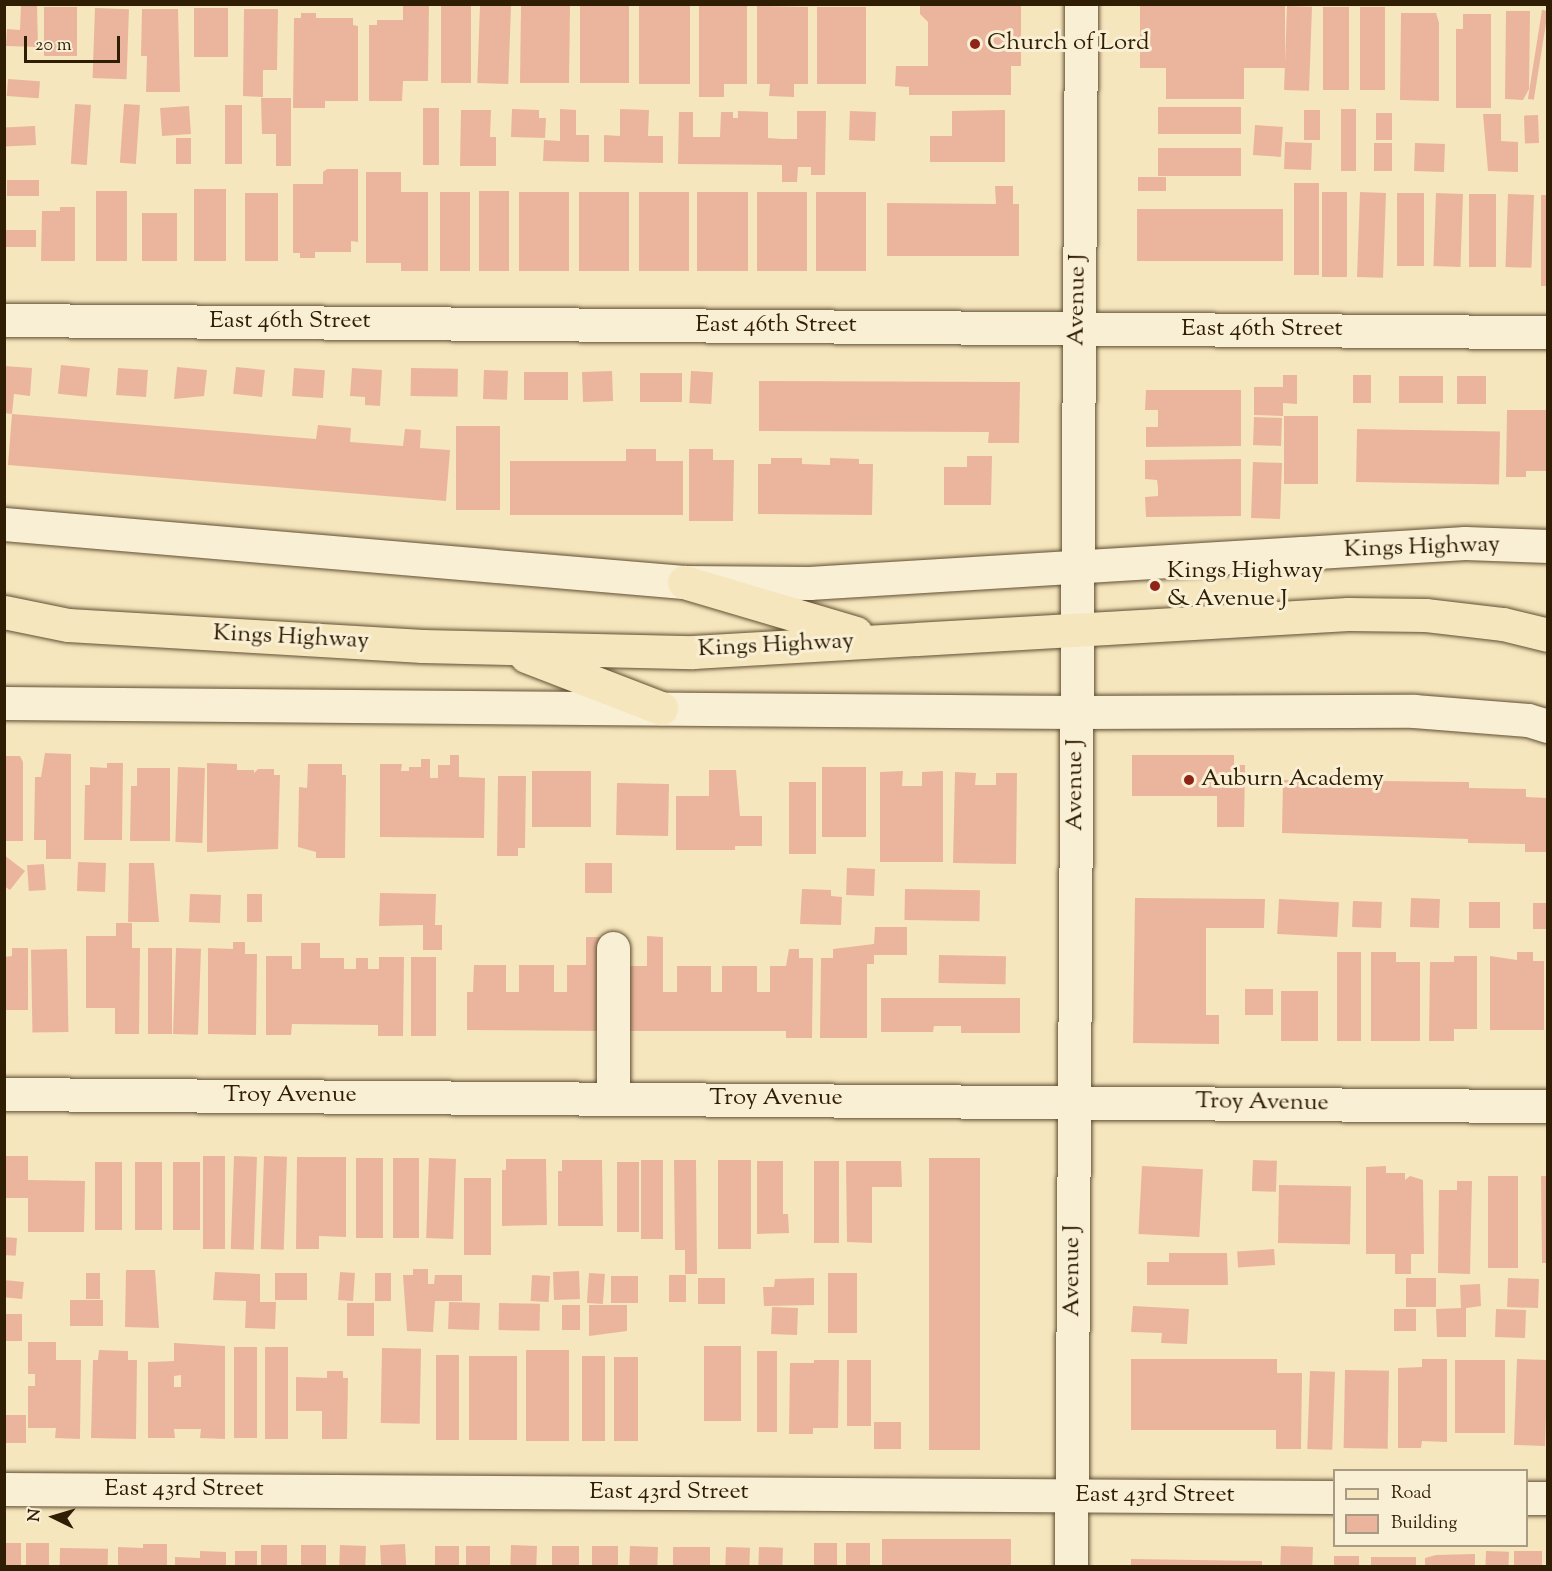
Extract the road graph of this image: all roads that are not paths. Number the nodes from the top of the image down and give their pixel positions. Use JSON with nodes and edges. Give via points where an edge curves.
{"nodes":[{"id":1,"x":1081,"y":4,"type":"edge"},
{"id":2,"x":4,"y":320,"type":"edge"},
{"id":3,"x":1078,"y":328,"type":"junction"},
{"id":4,"x":1548,"y":332,"type":"edge"},
{"id":5,"x":4,"y":524,"type":"edge"},
{"id":6,"x":1548,"y":546,"type":"edge"},
{"id":7,"x":1077,"y":567,"type":"junction"},
{"id":8,"x":684,"y":582,"type":"junction"},
{"id":9,"x":4,"y":612,"type":"edge"},
{"id":10,"x":1077,"y":630,"type":"junction"},
{"id":11,"x":1548,"y":635,"type":"edge"},
{"id":12,"x":878,"y":640,"type":"junction"},
{"id":13,"x":504,"y":648,"type":"junction"},
{"id":14,"x":4,"y":703,"type":"edge"},
{"id":15,"x":661,"y":708,"type":"junction"},
{"id":16,"x":1076,"y":712,"type":"junction"},
{"id":17,"x":1548,"y":726,"type":"edge"},
{"id":18,"x":613,"y":948,"type":"dead end"},
{"id":19,"x":4,"y":1094,"type":"edge"},
{"id":20,"x":613,"y":1098,"type":"junction"},
{"id":21,"x":1074,"y":1101,"type":"junction"},
{"id":22,"x":1548,"y":1106,"type":"edge"},
{"id":23,"x":4,"y":1489,"type":"edge"},
{"id":24,"x":1072,"y":1495,"type":"junction"},
{"id":25,"x":1333,"y":1497,"type":"edge"},
{"id":26,"x":1528,"y":1498,"type":"edge"},
{"id":27,"x":1548,"y":1498,"type":"edge"},
{"id":28,"x":1071,"y":1566,"type":"edge"}],
"edges":[{"from":1,"to":3,"type":"street","name":"Avenue J"},
{"from":2,"to":3,"type":"street","name":"East 46th Street"},
{"from":3,"to":4,"type":"street","name":"East 46th Street"},
{"from":3,"to":7,"type":"street","name":"Avenue J"},
{"from":5,"to":8,"type":"street","name":"Kings Highway"},
{"from":6,"to":7,"type":"street","name":"Kings Highway","via":[[1465,543]]},
{"from":7,"to":8,"type":"street","name":"Kings Highway","via":[[809,583]]},
{"from":7,"to":10,"type":"street","name":"Avenue J"},
{"from":8,"to":12,"type":"main road"},
{"from":9,"to":13,"type":"main road","name":"Kings Highway","via":[[68,625]]},
{"from":10,"to":11,"type":"main road","name":"Kings Highway","via":[[1348,614],[1425,615],[1503,624]]},
{"from":10,"to":12,"type":"main road","name":"Kings Highway"},
{"from":10,"to":16,"type":"street","name":"Avenue J"},
{"from":12,"to":13,"type":"main road","name":"Kings Highway","via":[[693,652]]},
{"from":13,"to":15,"type":"main road"},
{"from":14,"to":15,"type":"street"},
{"from":15,"to":16,"type":"street"},
{"from":16,"to":17,"type":"street","via":[[1414,711],[1528,720]]},
{"from":16,"to":21,"type":"street","name":"Avenue J"},
{"from":18,"to":20,"type":"street"},
{"from":19,"to":20,"type":"street","name":"Troy Avenue"},
{"from":20,"to":21,"type":"street","name":"Troy Avenue"},
{"from":21,"to":22,"type":"street","name":"Troy Avenue"},
{"from":21,"to":24,"type":"street","name":"Avenue J"},
{"from":23,"to":24,"type":"street","name":"East 43rd Street"},
{"from":24,"to":25,"type":"street","name":"East 43rd Street"},
{"from":24,"to":28,"type":"street","name":"Avenue J"},
{"from":26,"to":27,"type":"street"}]}
